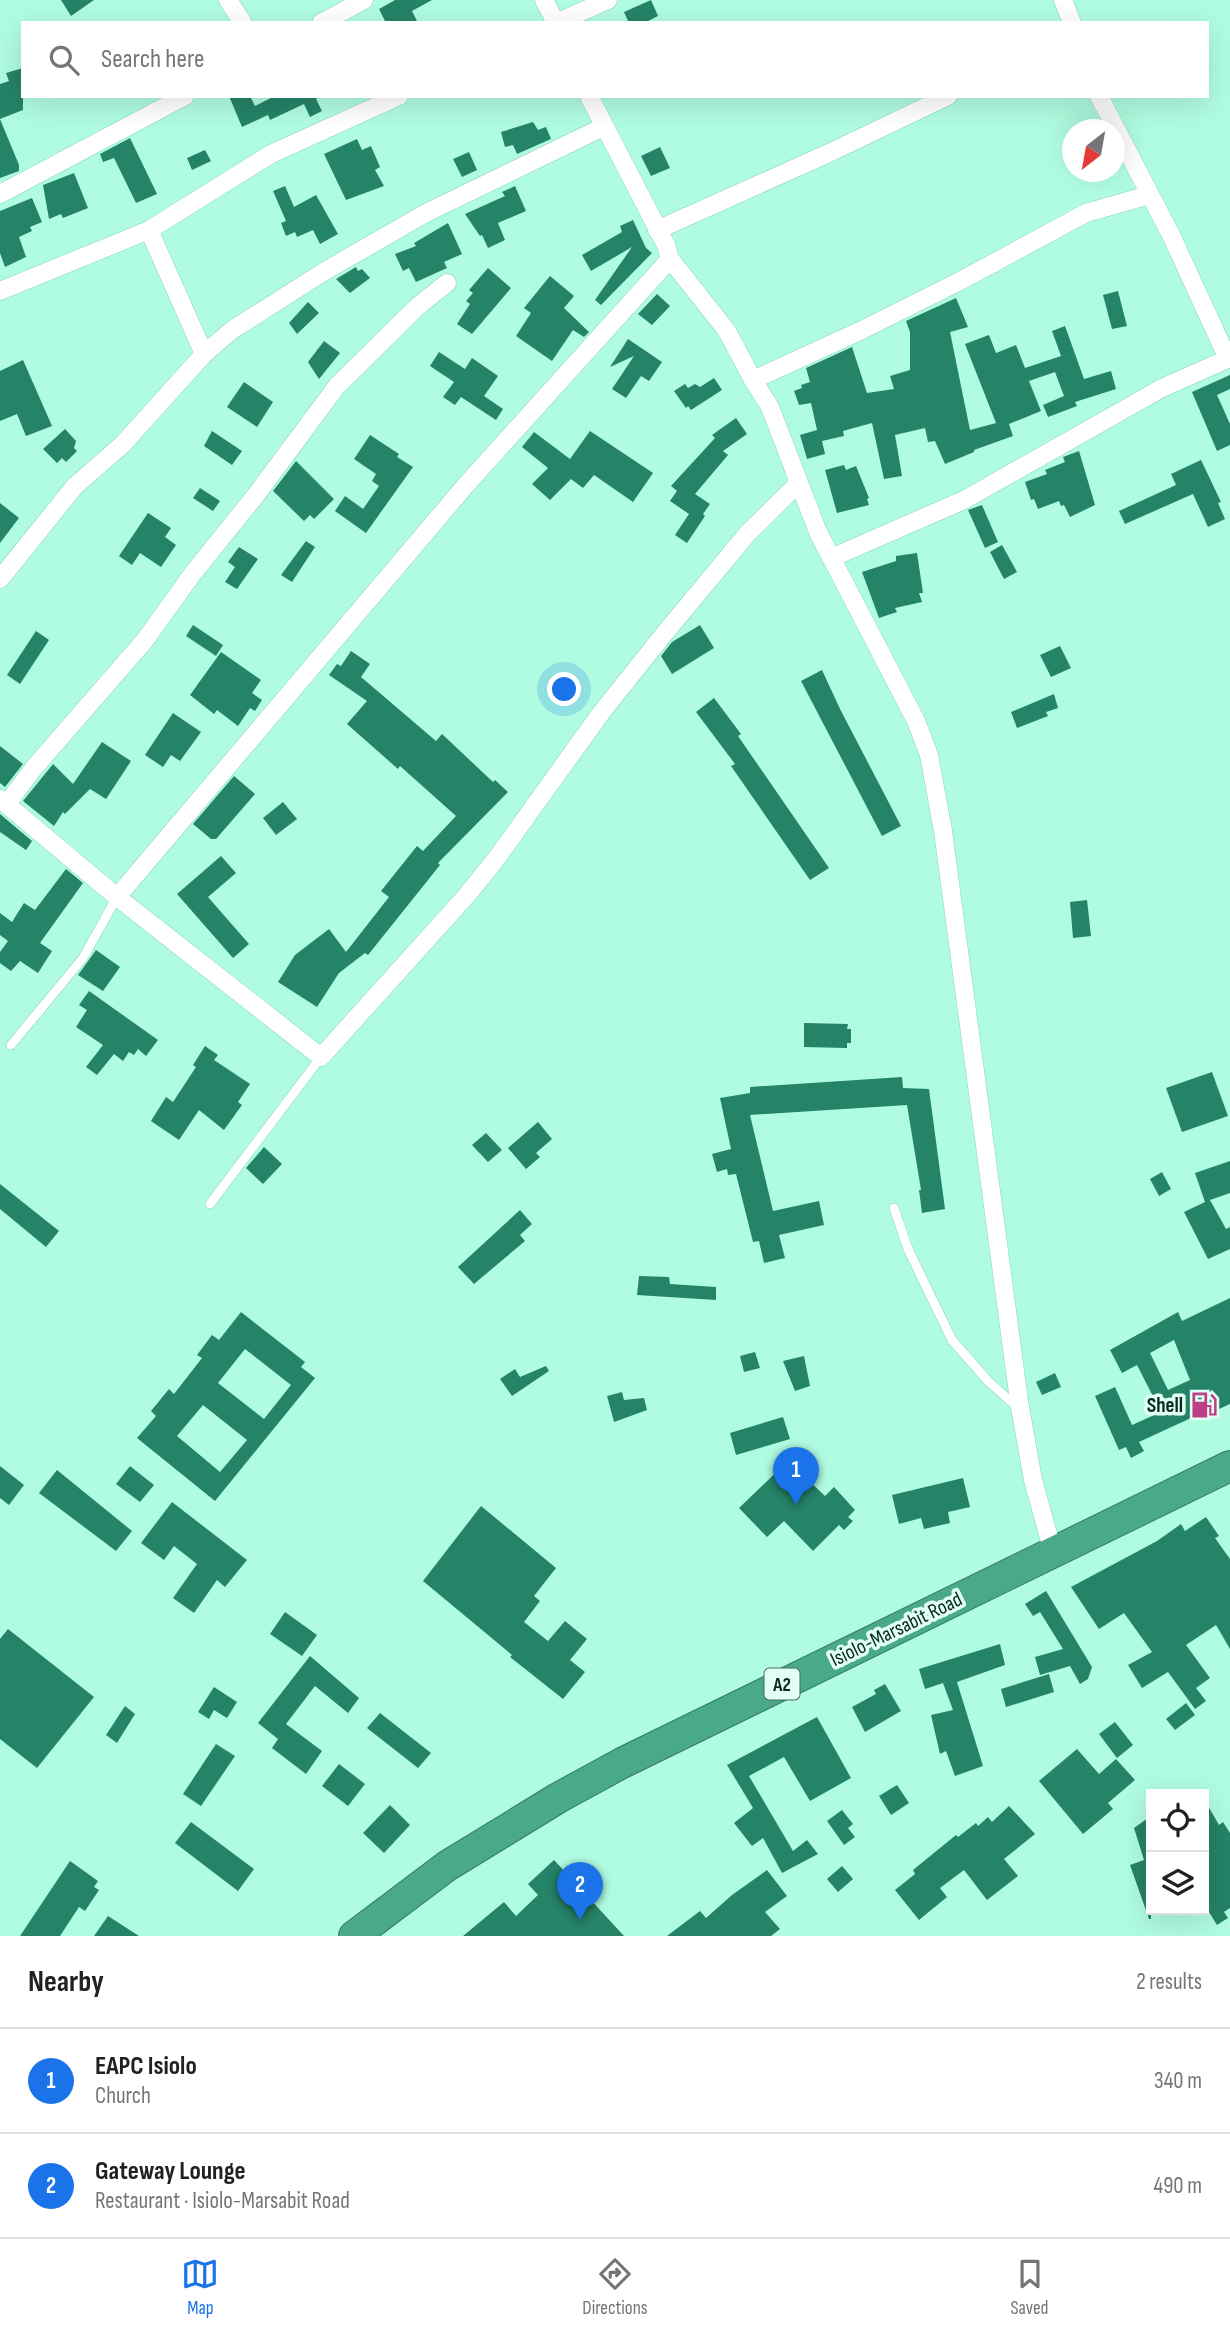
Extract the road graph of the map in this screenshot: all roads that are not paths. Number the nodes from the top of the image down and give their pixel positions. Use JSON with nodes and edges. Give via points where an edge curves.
{"nodes":[{"id":1,"x":228,"y":0,"type":"edge"},
{"id":2,"x":365,"y":0,"type":"edge"},
{"id":3,"x":544,"y":0,"type":"edge"},
{"id":4,"x":608,"y":0,"type":"edge"},
{"id":5,"x":1063,"y":0,"type":"edge"},
{"id":6,"x":242,"y":21,"type":"edge"},
{"id":7,"x":325,"y":21,"type":"edge"},
{"id":8,"x":555,"y":21,"type":"edge"},
{"id":9,"x":561,"y":21,"type":"edge"},
{"id":10,"x":1071,"y":21,"type":"edge"},
{"id":11,"x":181,"y":98,"type":"edge"},
{"id":12,"x":395,"y":98,"type":"edge"},
{"id":13,"x":590,"y":98,"type":"edge"},
{"id":14,"x":944,"y":98,"type":"edge"},
{"id":15,"x":1100,"y":98,"type":"edge"},
{"id":16,"x":603,"y":127,"type":"junction"},
{"id":17,"x":0,"y":194,"type":"edge"},
{"id":18,"x":1149,"y":194,"type":"junction"},
{"id":19,"x":149,"y":230,"type":"junction"},
{"id":20,"x":657,"y":230,"type":"junction"},
{"id":21,"x":670,"y":258,"type":"junction"},
{"id":22,"x":447,"y":282,"type":"dead end"},
{"id":23,"x":0,"y":291,"type":"edge"},
{"id":24,"x":204,"y":354,"type":"junction"},
{"id":25,"x":1229,"y":358,"type":"edge"},
{"id":26,"x":753,"y":380,"type":"junction"},
{"id":27,"x":799,"y":483,"type":"junction"},
{"id":28,"x":831,"y":558,"type":"junction"},
{"id":29,"x":0,"y":579,"type":"edge"},
{"id":30,"x":3,"y":802,"type":"edge"},
{"id":31,"x":117,"y":897,"type":"junction"},
{"id":32,"x":11,"y":1045,"type":"dead end"},
{"id":33,"x":321,"y":1058,"type":"junction"},
{"id":34,"x":210,"y":1204,"type":"dead end"},
{"id":35,"x":894,"y":1208,"type":"dead end"},
{"id":36,"x":1020,"y":1410,"type":"junction"},
{"id":37,"x":1230,"y":1466,"type":"edge"},
{"id":38,"x":1053,"y":1552,"type":"junction"},
{"id":39,"x":354,"y":1936,"type":"edge"}],
"edges":[{"from":1,"to":6,"type":"street"},
{"from":2,"to":7,"type":"street"},
{"from":3,"to":8,"type":"street"},
{"from":4,"to":9,"type":"street"},
{"from":5,"to":10,"type":"street"},
{"from":11,"to":17,"type":"street"},
{"from":12,"to":19,"type":"street","via":[[271,155]]},
{"from":13,"to":16,"type":"street"},
{"from":14,"to":20,"type":"street"},
{"from":15,"to":18,"type":"street"},
{"from":16,"to":20,"type":"street"},
{"from":16,"to":24,"type":"street","via":[[426,213],[270,304]]},
{"from":18,"to":25,"type":"street"},
{"from":18,"to":26,"type":"street","via":[[1086,213],[862,330]]},
{"from":19,"to":23,"type":"street"},
{"from":19,"to":24,"type":"street"},
{"from":20,"to":21,"type":"street"},
{"from":21,"to":26,"type":"street","via":[[727,331]]},
{"from":21,"to":31,"type":"street","via":[[465,486]]},
{"from":22,"to":30,"type":"street","via":[[337,386],[145,640]]},
{"from":24,"to":29,"type":"street","via":[[123,444],[75,485]]},
{"from":25,"to":28,"type":"street","via":[[1162,388],[964,500]]},
{"from":26,"to":27,"type":"street","via":[[770,407]]},
{"from":27,"to":28,"type":"street"},
{"from":27,"to":33,"type":"street","via":[[748,533],[664,634],[467,895]]},
{"from":28,"to":36,"type":"street","via":[[916,721],[929,755]]},
{"from":30,"to":31,"type":"street"},
{"from":31,"to":32,"type":"lane","via":[[83,958]]},
{"from":31,"to":33,"type":"street"},
{"from":33,"to":34,"type":"lane"},
{"from":35,"to":36,"type":"lane","via":[[908,1250],[952,1340]]},
{"from":36,"to":38,"type":"street"},
{"from":37,"to":38,"type":"highway","name":"Isiolo-Marsabit Road","number":"A2"},
{"from":38,"to":39,"type":"highway","name":"Isiolo-Marsabit Road","number":"A2","via":[[549,1803],[447,1866]]}]}
